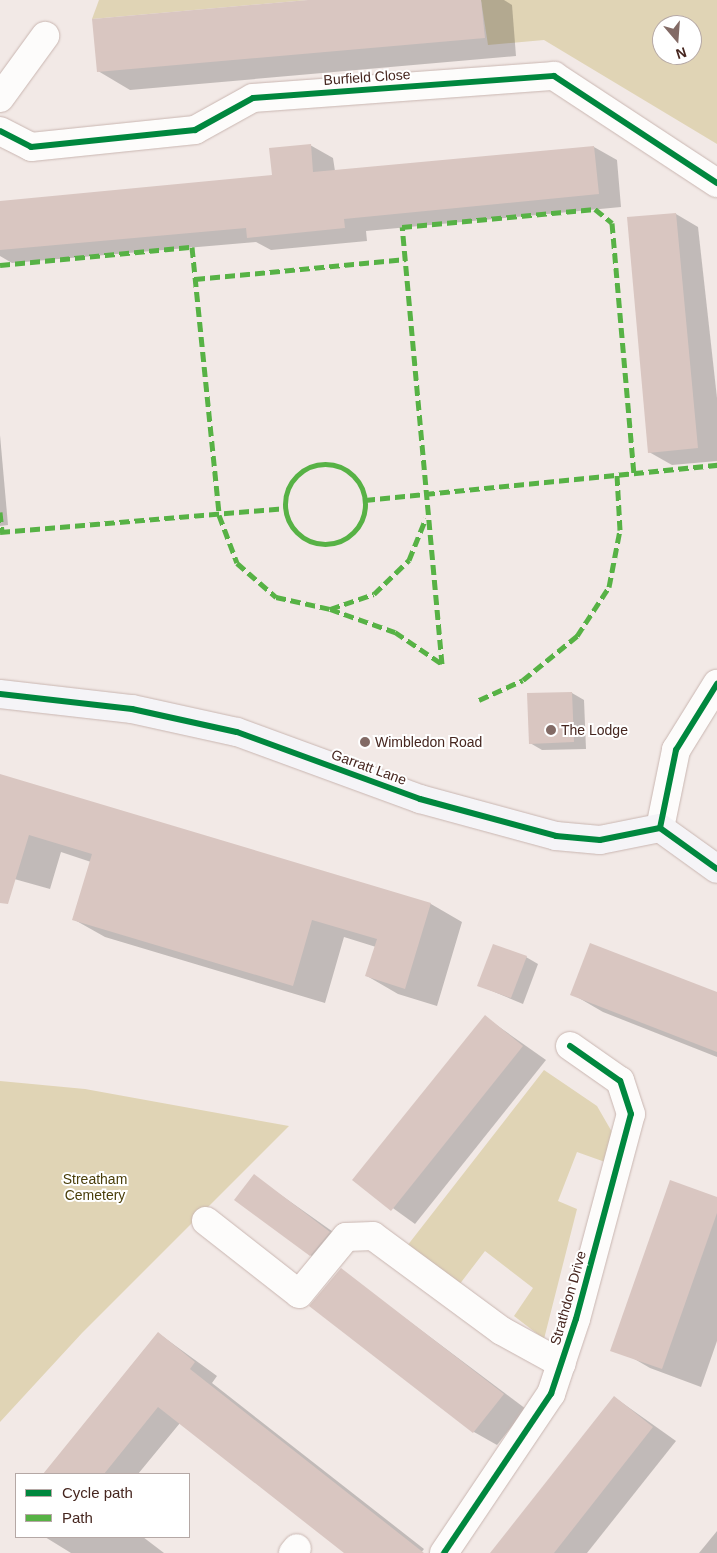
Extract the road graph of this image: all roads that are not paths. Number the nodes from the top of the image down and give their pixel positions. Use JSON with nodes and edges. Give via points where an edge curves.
{"nodes":[{"id":1,"x":46,"y":36,"type":"dead end"},
{"id":2,"x":0,"y":98,"type":"edge"},
{"id":3,"x":0,"y":131,"type":"edge"},
{"id":4,"x":717,"y":183,"type":"edge"},
{"id":5,"x":717,"y":684,"type":"edge"},
{"id":6,"x":0,"y":694,"type":"edge"},
{"id":7,"x":660,"y":828,"type":"junction"},
{"id":8,"x":717,"y":869,"type":"edge"},
{"id":9,"x":570,"y":1046,"type":"dead end"},
{"id":10,"x":206,"y":1221,"type":"dead end"},
{"id":11,"x":562,"y":1364,"type":"junction"},
{"id":12,"x":444,"y":1553,"type":"edge"}],
"edges":[{"from":1,"to":2,"type":"street"},
{"from":3,"to":4,"type":"street","name":"Burfield Close","via":[[31,147],[194,130],[253,98],[554,76]]},
{"from":5,"to":7,"type":"street","via":[[676,750]]},
{"from":6,"to":7,"type":"main road","name":"Garratt Lane","via":[[132,709],[237,732],[420,799],[556,836],[600,840]]},
{"from":7,"to":8,"type":"main road"},
{"from":9,"to":11,"type":"street","name":"Strathdon Drive","via":[[620,1081],[631,1114]]},
{"from":10,"to":11,"type":"street","name":"Strathdon Drive","via":[[299,1294],[346,1237],[356,1233],[373,1236],[502,1331]]},
{"from":11,"to":12,"type":"street","name":"Strathdon Drive","via":[[551,1394]]}]}
